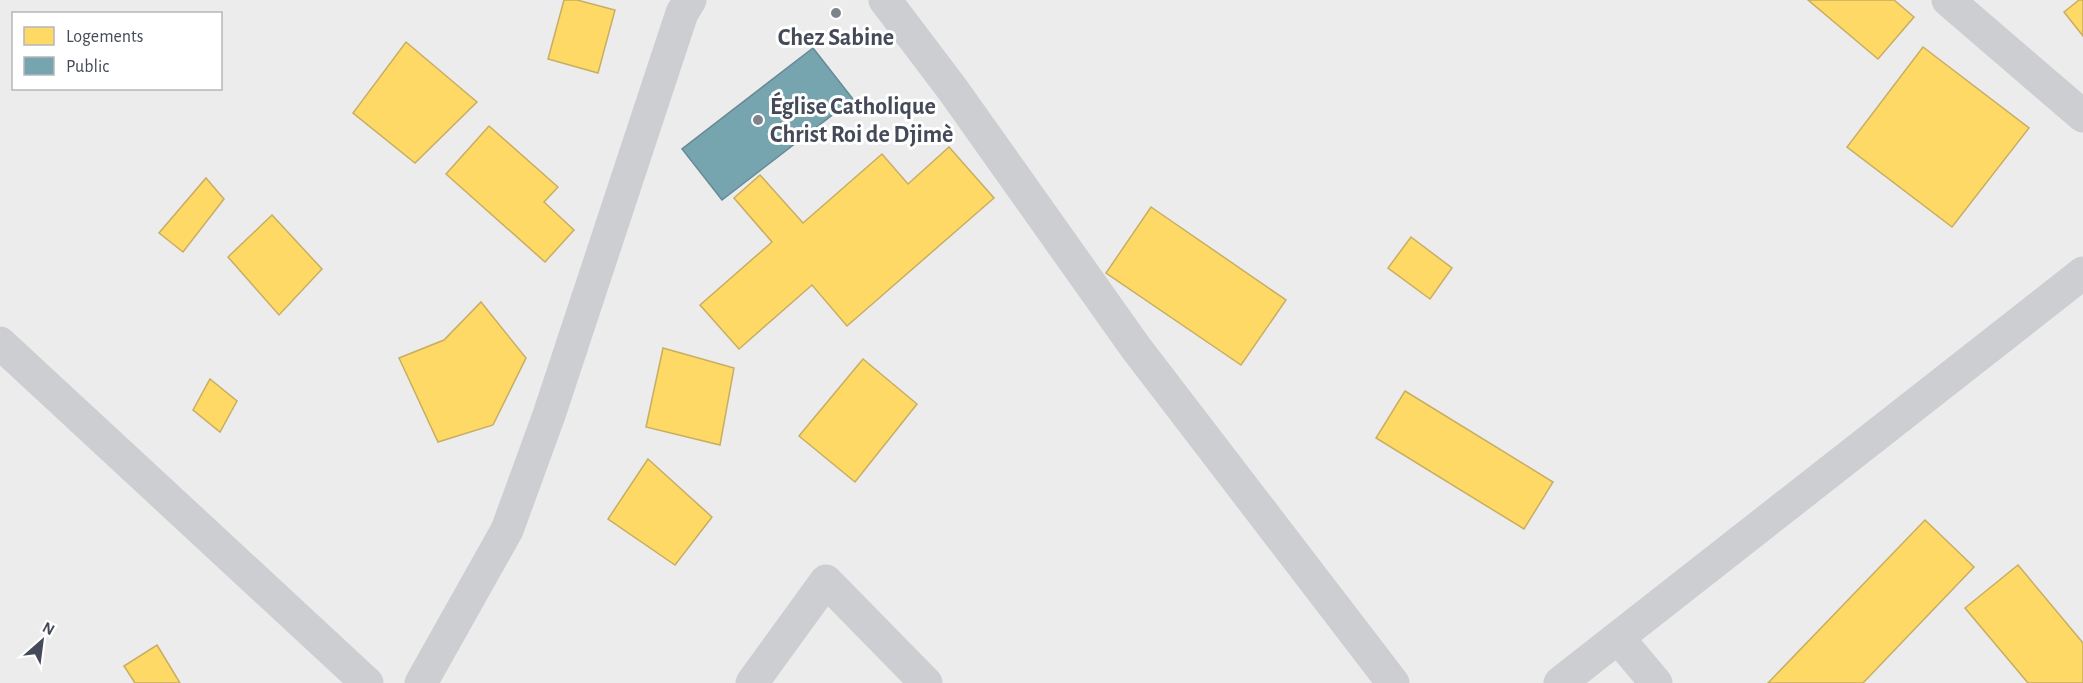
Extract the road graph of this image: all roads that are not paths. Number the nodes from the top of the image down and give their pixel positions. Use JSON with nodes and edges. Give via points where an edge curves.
{"nodes":[{"id":1,"x":690,"y":0,"type":"edge"},
{"id":2,"x":885,"y":0,"type":"edge"},
{"id":3,"x":1948,"y":0,"type":"edge"},
{"id":4,"x":2083,"y":116,"type":"edge"},
{"id":5,"x":2083,"y":273,"type":"edge"},
{"id":6,"x":0,"y":343,"type":"edge"},
{"id":7,"x":1619,"y":639,"type":"junction"},
{"id":8,"x":368,"y":683,"type":"edge"},
{"id":9,"x":421,"y":683,"type":"edge"},
{"id":10,"x":752,"y":683,"type":"edge"},
{"id":11,"x":926,"y":683,"type":"edge"},
{"id":12,"x":1393,"y":683,"type":"edge"},
{"id":13,"x":1560,"y":683,"type":"edge"},
{"id":14,"x":1656,"y":683,"type":"edge"}],
"edges":[{"from":1,"to":9,"type":"street","via":[[682,13],[507,530]]},
{"from":2,"to":12,"type":"street","via":[[1136,348]]},
{"from":3,"to":4,"type":"street"},
{"from":5,"to":7,"type":"street"},
{"from":6,"to":8,"type":"street"},
{"from":7,"to":13,"type":"street"},
{"from":7,"to":14,"type":"street"},
{"from":10,"to":11,"type":"street","via":[[826,581]]}]}
